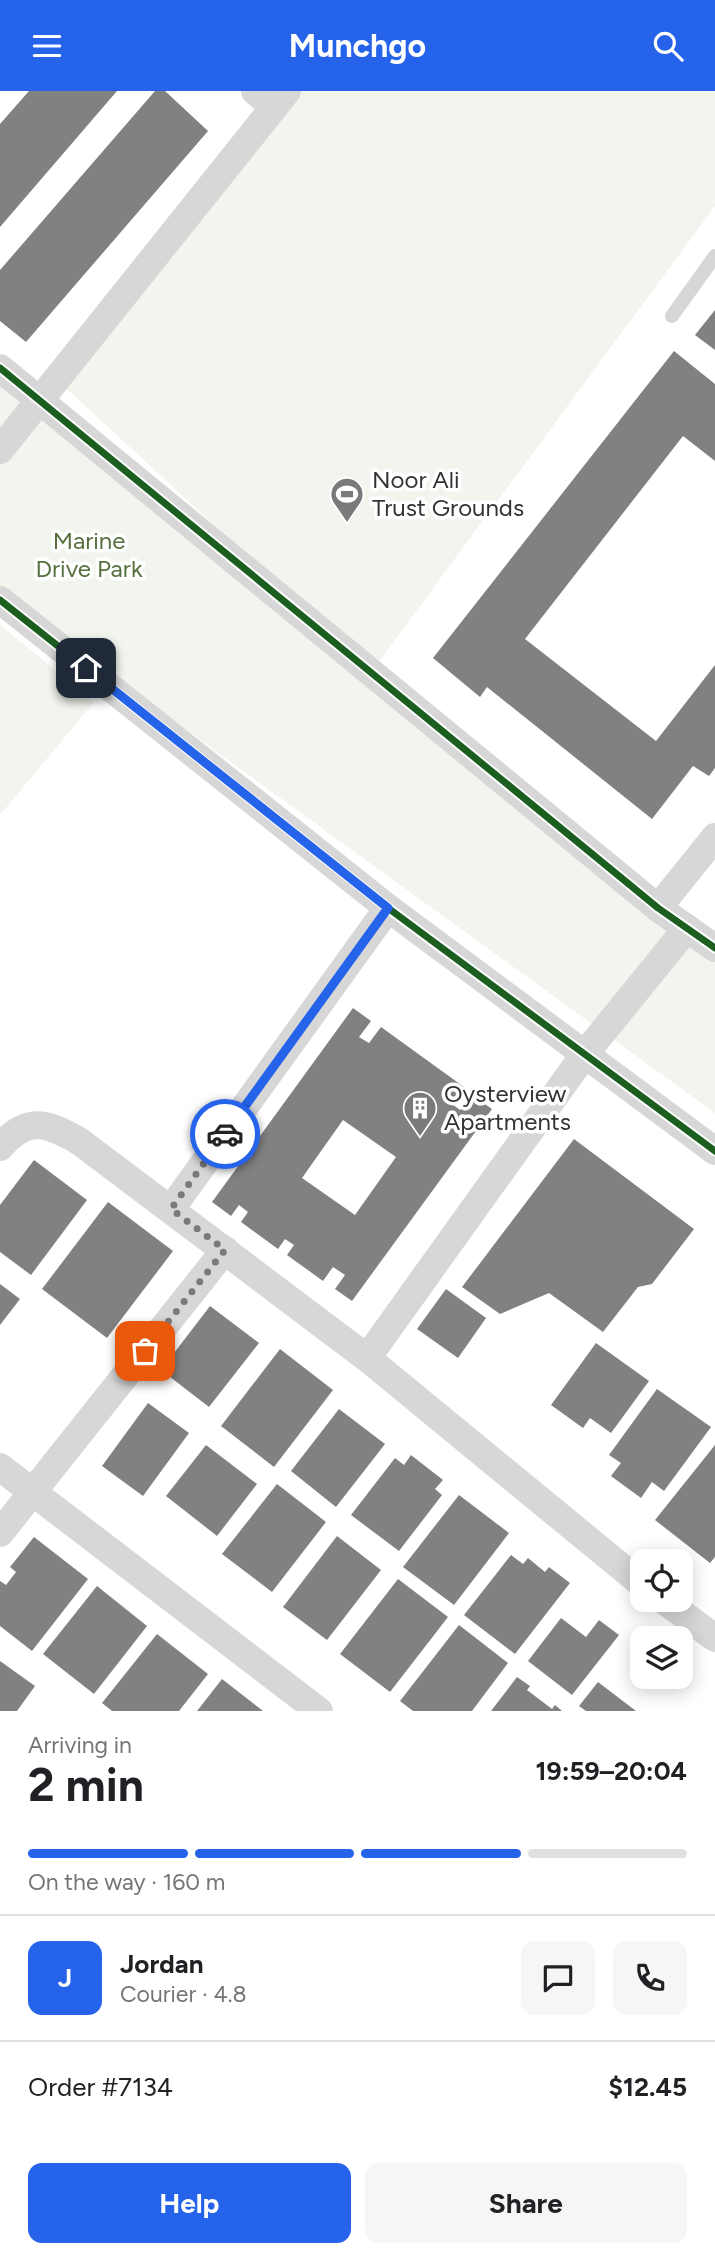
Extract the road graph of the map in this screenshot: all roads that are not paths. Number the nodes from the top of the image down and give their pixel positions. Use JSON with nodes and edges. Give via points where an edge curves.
{"nodes":[{"id":1,"x":272,"y":96,"type":"edge"},
{"id":2,"x":715,"y":256,"type":"edge"},
{"id":3,"x":672,"y":316,"type":"dead end"},
{"id":4,"x":0,"y":368,"type":"edge"},
{"id":5,"x":40,"y":401,"type":"junction"},
{"id":6,"x":0,"y":450,"type":"edge"},
{"id":7,"x":0,"y":600,"type":"edge"},
{"id":8,"x":715,"y":837,"type":"edge"},
{"id":9,"x":388,"y":908,"type":"junction"},
{"id":10,"x":658,"y":908,"type":"junction"},
{"id":11,"x":687,"y":928,"type":"junction"},
{"id":12,"x":715,"y":948,"type":"edge"},
{"id":13,"x":584,"y":1055,"type":"junction"},
{"id":14,"x":0,"y":1147,"type":"edge"},
{"id":15,"x":715,"y":1151,"type":"edge"},
{"id":16,"x":171,"y":1209,"type":"junction"},
{"id":17,"x":225,"y":1250,"type":"junction"},
{"id":18,"x":368,"y":1358,"type":"junction"},
{"id":19,"x":0,"y":1467,"type":"edge"},
{"id":20,"x":32,"y":1492,"type":"junction"},
{"id":21,"x":0,"y":1533,"type":"edge"},
{"id":22,"x":630,"y":1574,"type":"edge"},
{"id":23,"x":680,"y":1612,"type":"edge"},
{"id":24,"x":715,"y":1638,"type":"edge"},
{"id":25,"x":318,"y":1711,"type":"edge"}],
"edges":[{"from":1,"to":5,"type":"street"},
{"from":2,"to":3,"type":"lane"},
{"from":4,"to":5,"type":"street"},
{"from":5,"to":6,"type":"street"},
{"from":5,"to":10,"type":"street"},
{"from":7,"to":9,"type":"street"},
{"from":8,"to":10,"type":"street"},
{"from":9,"to":13,"type":"street"},
{"from":9,"to":16,"type":"street"},
{"from":10,"to":11,"type":"street"},
{"from":11,"to":12,"type":"street"},
{"from":11,"to":13,"type":"street"},
{"from":13,"to":15,"type":"street"},
{"from":13,"to":18,"type":"street"},
{"from":14,"to":16,"type":"street","via":[[21,1129],[53,1126]]},
{"from":16,"to":17,"type":"street"},
{"from":17,"to":18,"type":"street"},
{"from":17,"to":20,"type":"street"},
{"from":18,"to":22,"type":"street"},
{"from":19,"to":20,"type":"street"},
{"from":20,"to":21,"type":"street"},
{"from":20,"to":25,"type":"street"},
{"from":23,"to":24,"type":"street"}]}
